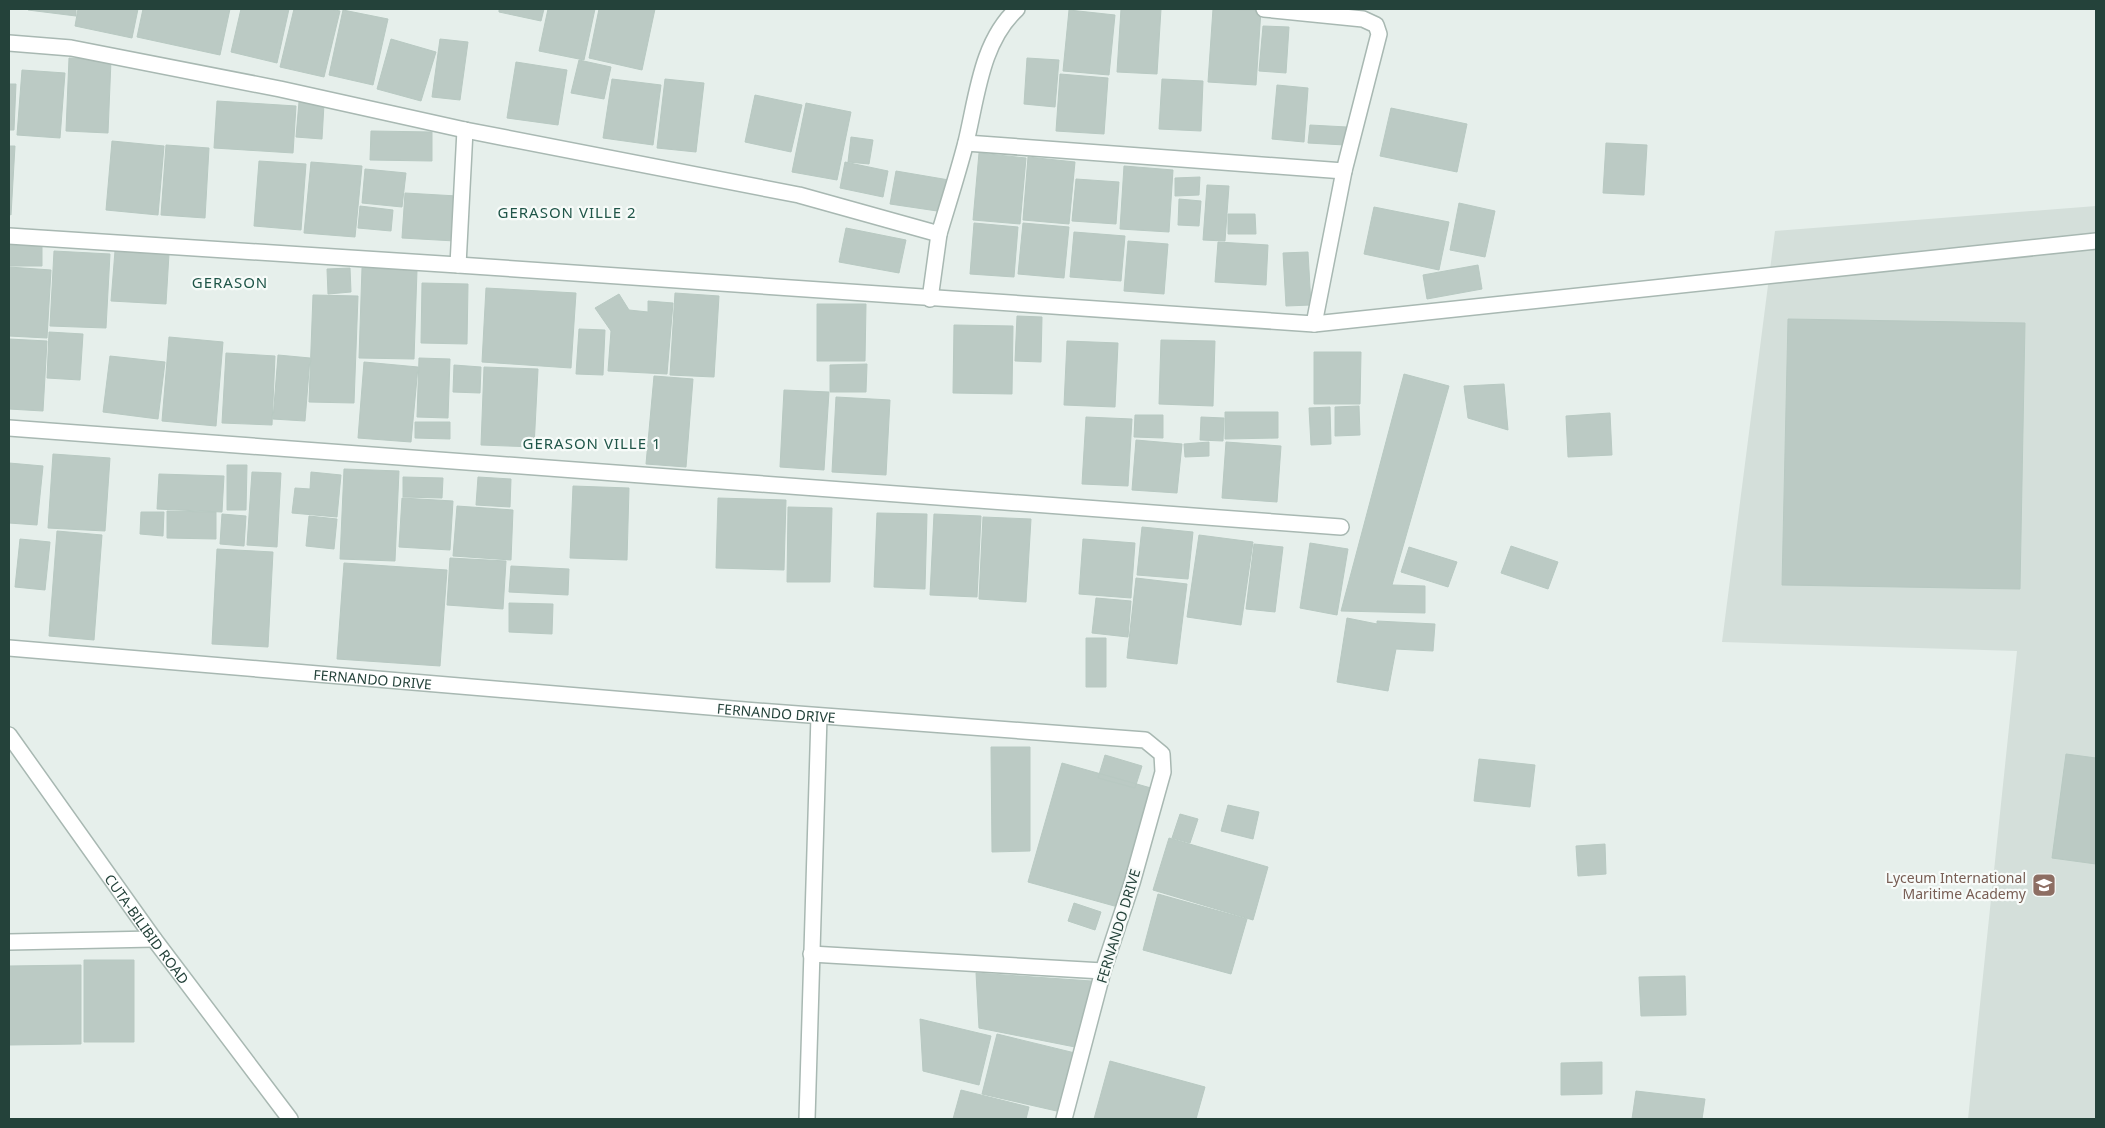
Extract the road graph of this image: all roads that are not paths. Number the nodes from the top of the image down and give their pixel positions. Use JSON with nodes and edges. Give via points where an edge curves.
{"nodes":[{"id":1,"x":1017,"y":9,"type":"edge"},
{"id":2,"x":1264,"y":9,"type":"edge"},
{"id":3,"x":9,"y":43,"type":"edge"},
{"id":4,"x":465,"y":130,"type":"junction"},
{"id":5,"x":966,"y":144,"type":"junction"},
{"id":6,"x":1344,"y":172,"type":"junction"},
{"id":7,"x":939,"y":234,"type":"junction"},
{"id":8,"x":9,"y":236,"type":"edge"},
{"id":9,"x":2096,"y":241,"type":"edge"},
{"id":10,"x":458,"y":265,"type":"junction"},
{"id":11,"x":930,"y":299,"type":"junction"},
{"id":12,"x":1314,"y":324,"type":"junction"},
{"id":13,"x":9,"y":428,"type":"edge"},
{"id":14,"x":1341,"y":527,"type":"dead end"},
{"id":15,"x":9,"y":648,"type":"edge"},
{"id":16,"x":819,"y":716,"type":"junction"},
{"id":17,"x":9,"y":734,"type":"edge"},
{"id":18,"x":154,"y":939,"type":"junction"},
{"id":19,"x":9,"y":942,"type":"edge"},
{"id":20,"x":811,"y":954,"type":"junction"},
{"id":21,"x":1103,"y":971,"type":"junction"},
{"id":22,"x":290,"y":1119,"type":"edge"},
{"id":23,"x":807,"y":1119,"type":"edge"},
{"id":24,"x":1064,"y":1119,"type":"edge"}],
"edges":[{"from":1,"to":5,"type":"street","via":[[1000,28],[987,55]]},
{"from":2,"to":6,"type":"street","via":[[1363,19],[1376,25],[1379,34]]},
{"from":3,"to":4,"type":"street","via":[[71,48],[280,88]]},
{"from":4,"to":7,"type":"street","via":[[799,195]]},
{"from":4,"to":10,"type":"street"},
{"from":5,"to":6,"type":"street"},
{"from":5,"to":7,"type":"street"},
{"from":6,"to":12,"type":"street"},
{"from":7,"to":11,"type":"street"},
{"from":8,"to":10,"type":"street"},
{"from":9,"to":12,"type":"street"},
{"from":10,"to":11,"type":"street"},
{"from":11,"to":12,"type":"street"},
{"from":13,"to":14,"type":"street"},
{"from":15,"to":16,"type":"street","name":"FERNANDO DRIVE"},
{"from":16,"to":20,"type":"street"},
{"from":16,"to":21,"type":"street","name":"FERNANDO DRIVE","via":[[1146,740],[1162,754],[1160,781]]},
{"from":17,"to":18,"type":"street","name":"CUTA-BILIBID ROAD"},
{"from":18,"to":19,"type":"street"},
{"from":18,"to":22,"type":"street","name":"CUTA-BILIBID ROAD"},
{"from":20,"to":21,"type":"street"},
{"from":20,"to":23,"type":"street"},
{"from":21,"to":24,"type":"street","name":"FERNANDO DRIVE"}]}
